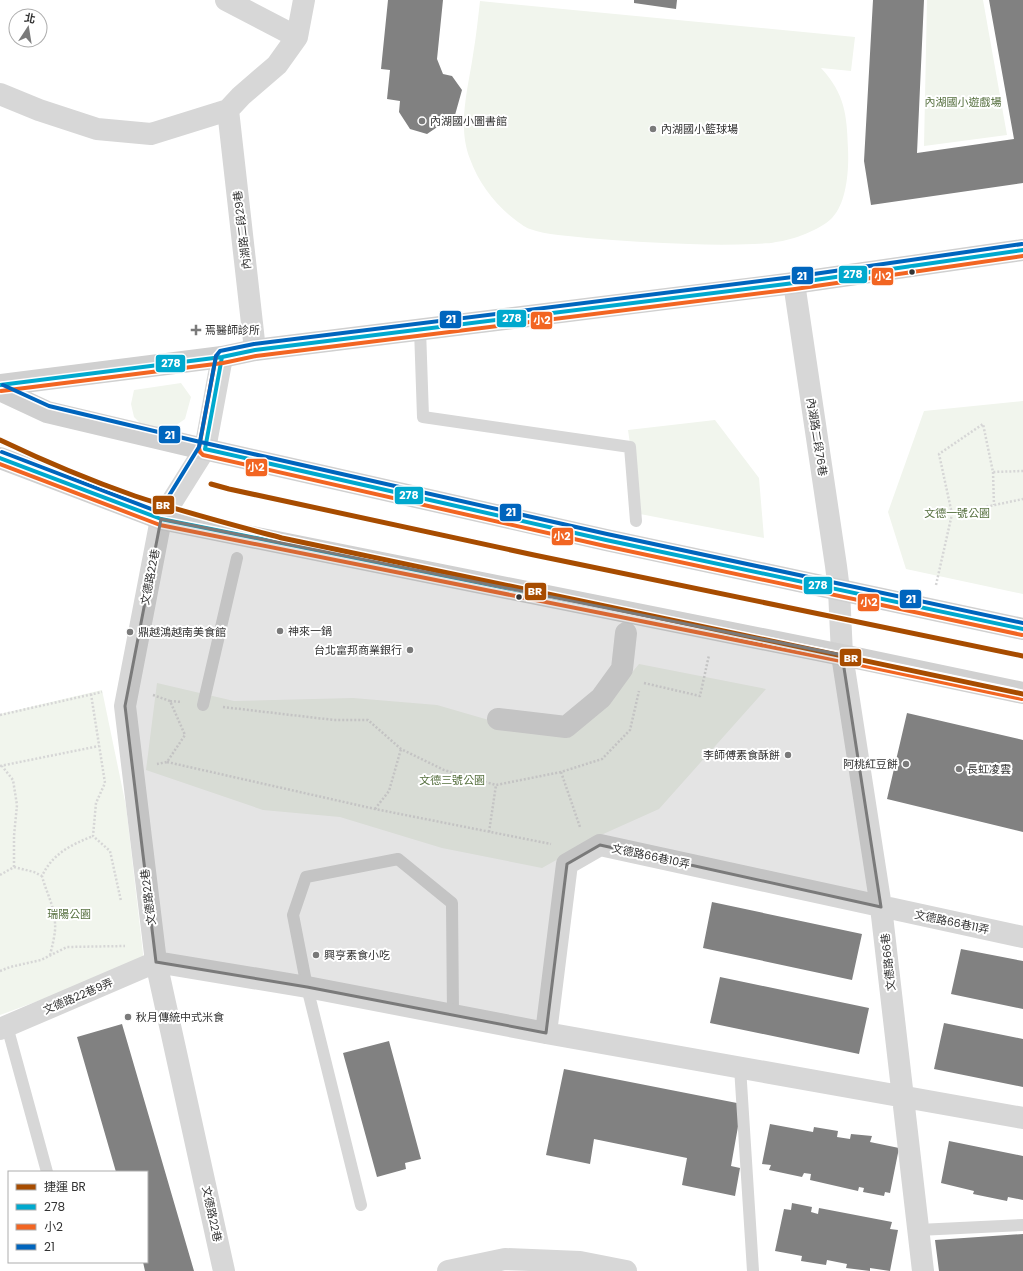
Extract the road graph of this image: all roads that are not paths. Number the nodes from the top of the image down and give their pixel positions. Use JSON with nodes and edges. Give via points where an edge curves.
{"nodes":[{"id":1,"x":226,"y":0,"type":"edge"},
{"id":2,"x":304,"y":0,"type":"edge"},
{"id":3,"x":297,"y":37,"type":"junction"},
{"id":4,"x":0,"y":94,"type":"edge"},
{"id":5,"x":228,"y":110,"type":"junction"},
{"id":6,"x":1023,"y":250,"type":"edge"},
{"id":7,"x":794,"y":283,"type":"junction"},
{"id":8,"x":420,"y":330,"type":"junction"},
{"id":9,"x":256,"y":350,"type":"junction"},
{"id":10,"x":222,"y":357,"type":"junction"},
{"id":11,"x":0,"y":385,"type":"edge"},
{"id":12,"x":0,"y":390,"type":"edge"},
{"id":13,"x":205,"y":449,"type":"junction"},
{"id":14,"x":0,"y":458,"type":"edge"},
{"id":15,"x":161,"y":519,"type":"junction"},
{"id":16,"x":636,"y":521,"type":"dead end"},
{"id":17,"x":237,"y":558,"type":"dead end"},
{"id":18,"x":839,"y":590,"type":"junction"},
{"id":19,"x":1023,"y":629,"type":"edge"},
{"id":20,"x":626,"y":633,"type":"dead end"},
{"id":21,"x":842,"y":655,"type":"junction"},
{"id":22,"x":1023,"y":693,"type":"edge"},
{"id":23,"x":203,"y":705,"type":"road end"},
{"id":24,"x":498,"y":719,"type":"dead end"},
{"id":25,"x":881,"y":907,"type":"junction"},
{"id":26,"x":1023,"y":937,"type":"edge"},
{"id":27,"x":156,"y":962,"type":"junction"},
{"id":28,"x":307,"y":987,"type":"junction"},
{"id":29,"x":453,"y":1015,"type":"junction"},
{"id":30,"x":4,"y":1028,"type":"edge"},
{"id":31,"x":546,"y":1033,"type":"junction"},
{"id":32,"x":740,"y":1067,"type":"junction"},
{"id":33,"x":902,"y":1096,"type":"junction"},
{"id":34,"x":1023,"y":1118,"type":"edge"},
{"id":35,"x":47,"y":1171,"type":"edge"},
{"id":36,"x":361,"y":1205,"type":"dead end"},
{"id":37,"x":1023,"y":1225,"type":"edge"},
{"id":38,"x":918,"y":1230,"type":"junction"},
{"id":39,"x":506,"y":1265,"type":"edge"},
{"id":40,"x":224,"y":1271,"type":"edge"},
{"id":41,"x":448,"y":1271,"type":"edge"},
{"id":42,"x":626,"y":1271,"type":"edge"},
{"id":43,"x":753,"y":1271,"type":"edge"},
{"id":44,"x":923,"y":1271,"type":"edge"}],
"edges":[{"from":1,"to":3,"type":"street"},
{"from":2,"to":3,"type":"street"},
{"from":3,"to":5,"type":"street","via":[[277,65]]},
{"from":4,"to":5,"type":"street","via":[[97,129],[151,134]]},
{"from":5,"to":9,"type":"street","name":"內湖路二段29巷"},
{"from":6,"to":7,"type":"main road"},
{"from":7,"to":8,"type":"main road"},
{"from":7,"to":18,"type":"street","name":"內湖路二段76巷"},
{"from":8,"to":9,"type":"main road"},
{"from":8,"to":16,"type":"lane","via":[[423,417],[630,447]]},
{"from":9,"to":10,"type":"main road"},
{"from":10,"to":11,"type":"main road"},
{"from":10,"to":13,"type":"street"},
{"from":12,"to":13,"type":"main road","via":[[47,412]]},
{"from":13,"to":15,"type":"street"},
{"from":13,"to":18,"type":"main road"},
{"from":14,"to":15,"type":"main road"},
{"from":15,"to":21,"type":"main road"},
{"from":15,"to":27,"type":"street","name":"文德路22巷","via":[[125,706]]},
{"from":17,"to":23,"type":"lane"},
{"from":18,"to":19,"type":"main road"},
{"from":18,"to":21,"type":"street","name":"內湖路二段76巷"},
{"from":20,"to":24,"type":"street","via":[[622,669],[601,698],[566,727]]},
{"from":21,"to":22,"type":"main road"},
{"from":21,"to":25,"type":"street","name":"文德路66巷"},
{"from":25,"to":26,"type":"street","name":"文德路66巷11弄"},
{"from":25,"to":31,"type":"street","name":"文德路66巷10弄","via":[[600,845],[568,864]]},
{"from":25,"to":33,"type":"street","name":"文德路66巷"},
{"from":27,"to":28,"type":"street"},
{"from":27,"to":30,"type":"street","name":"文德路22巷9弄"},
{"from":27,"to":40,"type":"street","name":"文德路22巷"},
{"from":28,"to":29,"type":"street"},
{"from":28,"to":29,"type":"lane","via":[[293,915],[306,877],[398,859],[452,903]]},
{"from":28,"to":36,"type":"lane"},
{"from":29,"to":31,"type":"street"},
{"from":30,"to":35,"type":"lane"},
{"from":31,"to":32,"type":"street"},
{"from":32,"to":33,"type":"street"},
{"from":32,"to":43,"type":"lane"},
{"from":33,"to":34,"type":"street"},
{"from":33,"to":38,"type":"street","name":"文德路66巷"},
{"from":37,"to":38,"type":"lane"},
{"from":38,"to":44,"type":"street","name":"文德路66巷"},
{"from":39,"to":41,"type":"street"},
{"from":39,"to":42,"type":"street","via":[[580,1262]]}]}
